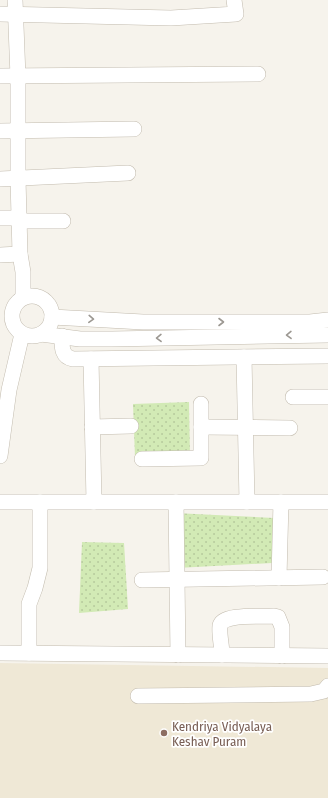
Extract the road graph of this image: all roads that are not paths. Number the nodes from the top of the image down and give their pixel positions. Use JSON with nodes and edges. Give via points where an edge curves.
{"nodes":[{"id":1,"x":234,"y":0,"type":"edge"},
{"id":2,"x":15,"y":7,"type":"edge"},
{"id":3,"x":0,"y":14,"type":"edge"},
{"id":4,"x":258,"y":74,"type":"dead end"},
{"id":5,"x":0,"y":76,"type":"edge"},
{"id":6,"x":18,"y":77,"type":"junction"},
{"id":7,"x":134,"y":129,"type":"dead end"},
{"id":8,"x":0,"y":131,"type":"edge"},
{"id":9,"x":18,"y":131,"type":"junction"},
{"id":10,"x":128,"y":173,"type":"dead end"},
{"id":11,"x":0,"y":179,"type":"edge"},
{"id":12,"x":18,"y":179,"type":"junction"},
{"id":13,"x":0,"y":218,"type":"edge"},
{"id":14,"x":19,"y":219,"type":"junction"},
{"id":15,"x":63,"y":221,"type":"dead end"},
{"id":16,"x":20,"y":254,"type":"junction"},
{"id":17,"x":0,"y":255,"type":"edge"},
{"id":18,"x":23,"y":297,"type":"junction"},
{"id":19,"x":6,"y":308,"type":"edge"},
{"id":20,"x":52,"y":317,"type":"junction"},
{"id":21,"x":328,"y":320,"type":"edge"},
{"id":22,"x":22,"y":334,"type":"junction"},
{"id":23,"x":41,"y":334,"type":"junction"},
{"id":24,"x":328,"y":335,"type":"edge"},
{"id":25,"x":62,"y":336,"type":"junction"},
{"id":26,"x":328,"y":356,"type":"edge"},
{"id":27,"x":244,"y":357,"type":"junction"},
{"id":28,"x":91,"y":359,"type":"junction"},
{"id":29,"x":293,"y":396,"type":"dead end"},
{"id":30,"x":328,"y":397,"type":"edge"},
{"id":31,"x":201,"y":404,"type":"dead end"},
{"id":32,"x":132,"y":426,"type":"dead end"},
{"id":33,"x":92,"y":427,"type":"junction"},
{"id":34,"x":201,"y":427,"type":"junction"},
{"id":35,"x":244,"y":428,"type":"junction"},
{"id":36,"x":290,"y":428,"type":"dead end"},
{"id":37,"x":0,"y":456,"type":"edge"},
{"id":38,"x":142,"y":459,"type":"dead end"},
{"id":39,"x":0,"y":502,"type":"edge"},
{"id":40,"x":40,"y":502,"type":"junction"},
{"id":41,"x":94,"y":502,"type":"junction"},
{"id":42,"x":176,"y":502,"type":"junction"},
{"id":43,"x":247,"y":502,"type":"junction"},
{"id":44,"x":281,"y":502,"type":"junction"},
{"id":45,"x":328,"y":502,"type":"edge"},
{"id":46,"x":323,"y":577,"type":"dead end"},
{"id":47,"x":279,"y":578,"type":"junction"},
{"id":48,"x":142,"y":580,"type":"dead end"},
{"id":49,"x":178,"y":580,"type":"junction"},
{"id":50,"x":0,"y":653,"type":"edge"},
{"id":51,"x":29,"y":654,"type":"junction"},
{"id":52,"x":178,"y":655,"type":"junction"},
{"id":53,"x":222,"y":655,"type":"junction"},
{"id":54,"x":282,"y":656,"type":"junction"},
{"id":55,"x":328,"y":656,"type":"edge"},
{"id":56,"x":328,"y":686,"type":"edge"},
{"id":57,"x":138,"y":696,"type":"dead end"}],
"edges":[{"from":1,"to":2,"type":"street","via":[[236,14],[170,18]]},
{"from":2,"to":3,"type":"street"},
{"from":2,"to":6,"type":"street"},
{"from":4,"to":6,"type":"street"},
{"from":5,"to":6,"type":"street"},
{"from":6,"to":9,"type":"street"},
{"from":7,"to":9,"type":"street"},
{"from":8,"to":9,"type":"street"},
{"from":9,"to":12,"type":"street"},
{"from":10,"to":12,"type":"street"},
{"from":11,"to":12,"type":"street"},
{"from":12,"to":14,"type":"street"},
{"from":13,"to":14,"type":"street"},
{"from":14,"to":15,"type":"street"},
{"from":14,"to":16,"type":"street"},
{"from":16,"to":17,"type":"street"},
{"from":16,"to":18,"type":"street"},
{"from":18,"to":19,"type":"street"},
{"from":18,"to":20,"type":"street","via":[[30,295],[43,299],[51,310]]},
{"from":19,"to":22,"type":"street","via":[[13,325]]},
{"from":20,"to":21,"type":"street","one_way":true,"via":[[151,322]]},
{"from":20,"to":23,"type":"street","via":[[46,330]]},
{"from":22,"to":23,"type":"street"},
{"from":22,"to":37,"type":"street","via":[[9,390]]},
{"from":23,"to":25,"type":"street"},
{"from":24,"to":25,"type":"street","one_way":true,"via":[[112,339]]},
{"from":25,"to":28,"type":"street","via":[[63,350],[68,358]]},
{"from":26,"to":27,"type":"street"},
{"from":27,"to":28,"type":"street"},
{"from":27,"to":35,"type":"street"},
{"from":28,"to":33,"type":"street"},
{"from":29,"to":30,"type":"street"},
{"from":31,"to":34,"type":"street"},
{"from":32,"to":33,"type":"street"},
{"from":33,"to":41,"type":"street"},
{"from":34,"to":35,"type":"street"},
{"from":34,"to":38,"type":"street","via":[[201,458]]},
{"from":35,"to":36,"type":"street"},
{"from":35,"to":43,"type":"street"},
{"from":39,"to":40,"type":"street"},
{"from":40,"to":41,"type":"street"},
{"from":40,"to":51,"type":"street","via":[[40,568],[29,604]]},
{"from":41,"to":42,"type":"street"},
{"from":42,"to":43,"type":"street"},
{"from":42,"to":49,"type":"street"},
{"from":43,"to":44,"type":"street"},
{"from":44,"to":45,"type":"street"},
{"from":44,"to":47,"type":"street"},
{"from":46,"to":47,"type":"street"},
{"from":47,"to":49,"type":"street"},
{"from":48,"to":49,"type":"street"},
{"from":49,"to":52,"type":"street"},
{"from":50,"to":51,"type":"street"},
{"from":51,"to":52,"type":"street"},
{"from":52,"to":53,"type":"street"},
{"from":53,"to":54,"type":"street"},
{"from":53,"to":54,"type":"street","via":[[222,621],[230,618],[274,616],[278,618],[282,627]]},
{"from":54,"to":55,"type":"street"},
{"from":56,"to":57,"type":"street","via":[[324,691],[311,694]]}]}
